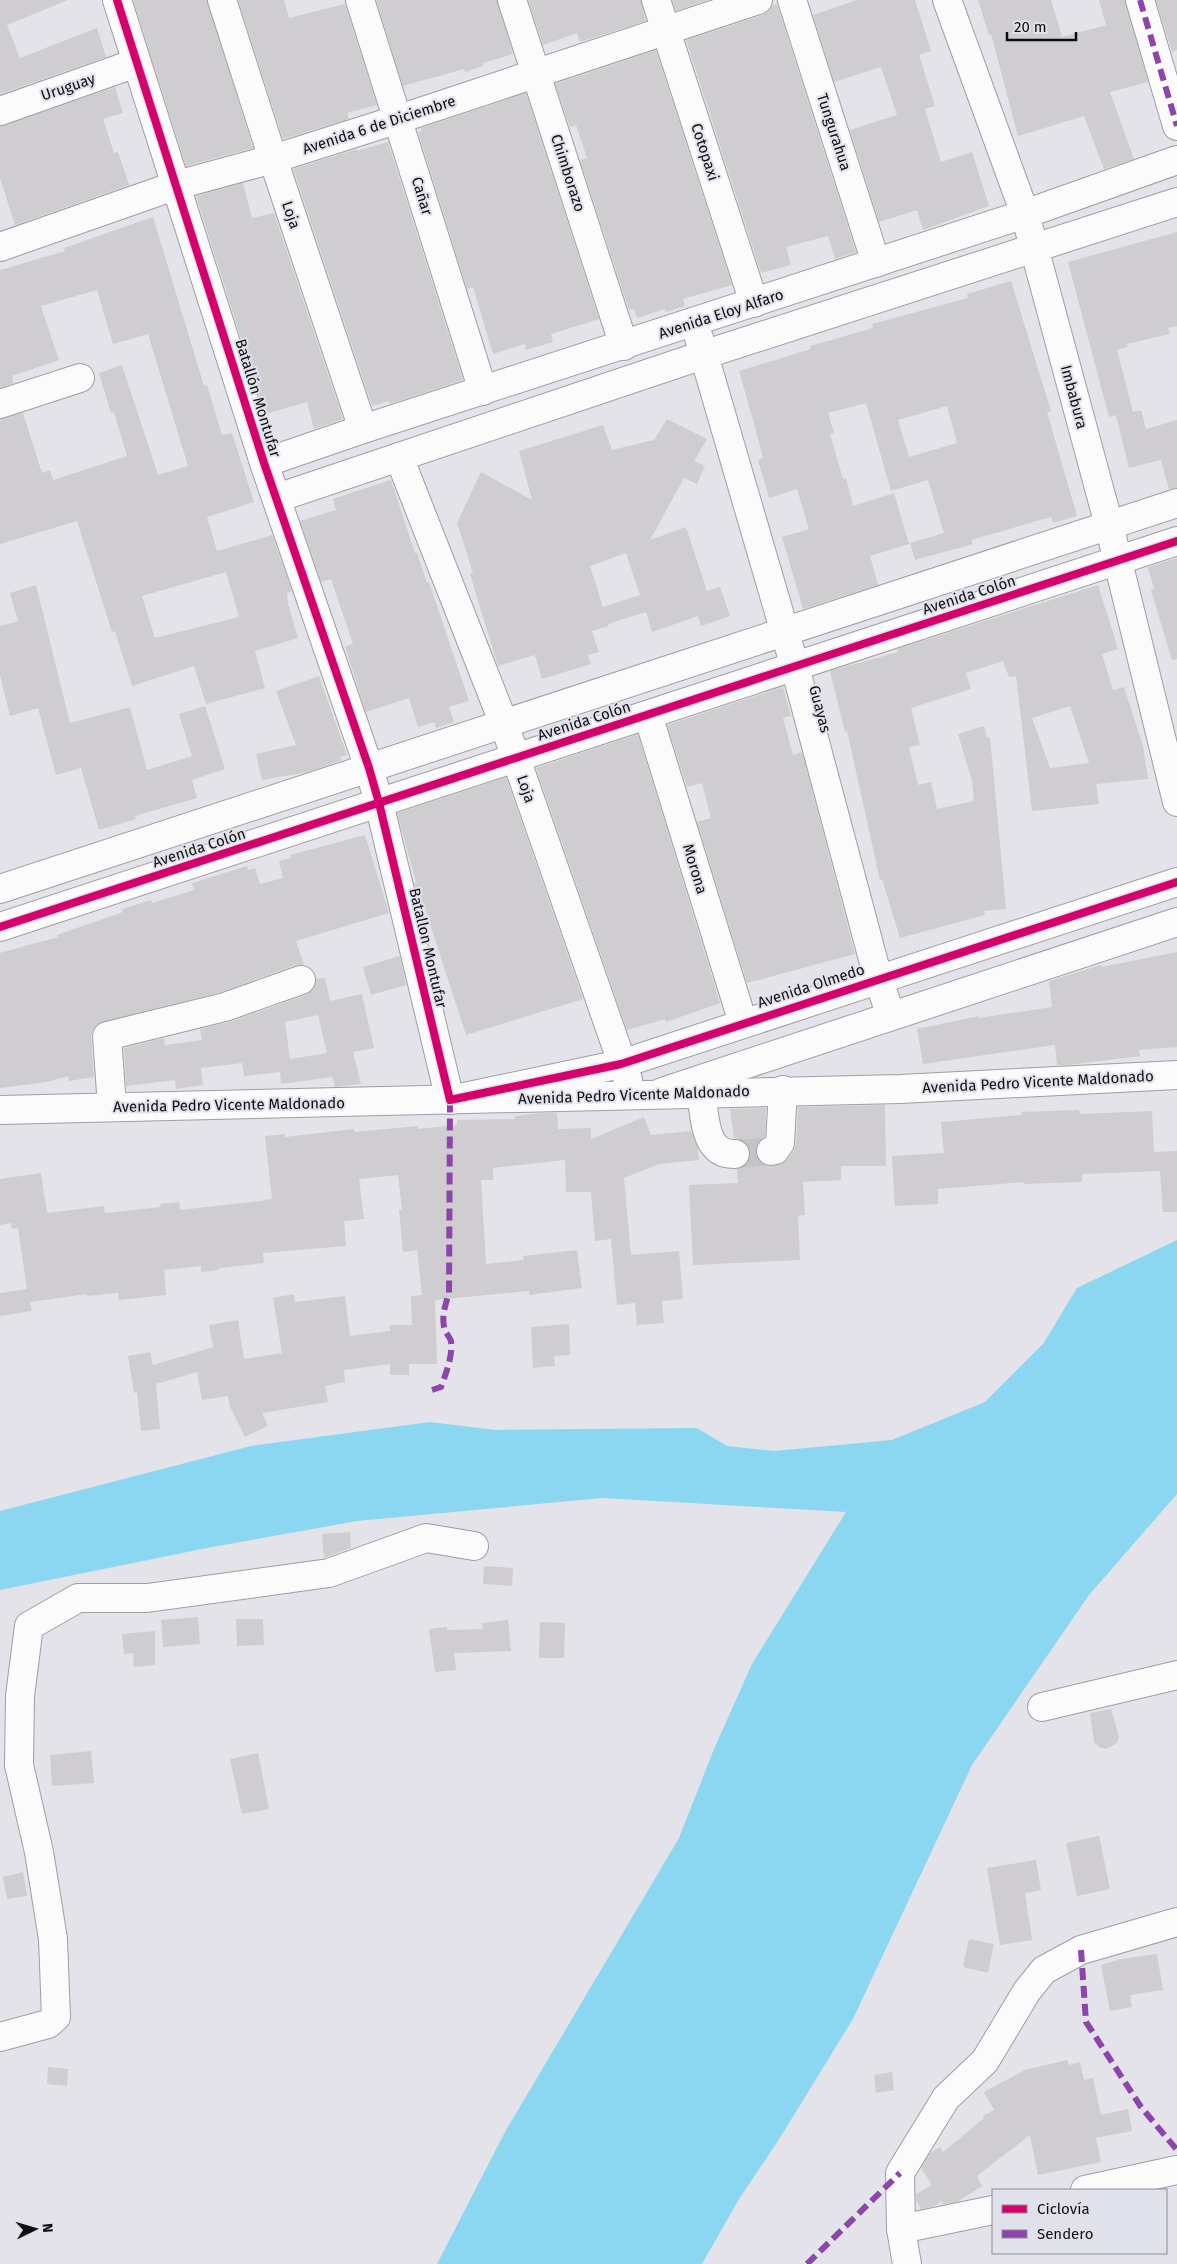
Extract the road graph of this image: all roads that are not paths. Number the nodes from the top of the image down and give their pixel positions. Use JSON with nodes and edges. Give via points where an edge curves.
{"nodes":[{"id":1,"x":117,"y":0,"type":"edge"},
{"id":2,"x":222,"y":0,"type":"edge"},
{"id":3,"x":360,"y":0,"type":"edge"},
{"id":4,"x":512,"y":0,"type":"edge"},
{"id":5,"x":656,"y":0,"type":"edge"},
{"id":6,"x":758,"y":0,"type":"edge"},
{"id":7,"x":792,"y":0,"type":"edge"},
{"id":8,"x":947,"y":0,"type":"edge"},
{"id":9,"x":1140,"y":0,"type":"edge"},
{"id":10,"x":666,"y":31,"type":"junction"},
{"id":11,"x":136,"y":63,"type":"junction"},
{"id":12,"x":536,"y":74,"type":"junction"},
{"id":13,"x":0,"y":111,"type":"edge"},
{"id":14,"x":399,"y":119,"type":"junction"},
{"id":15,"x":1177,"y":126,"type":"edge"},
{"id":16,"x":273,"y":160,"type":"junction"},
{"id":17,"x":1177,"y":160,"type":"edge"},
{"id":18,"x":177,"y":185,"type":"junction"},
{"id":19,"x":1177,"y":202,"type":"edge"},
{"id":20,"x":1025,"y":214,"type":"junction"},
{"id":21,"x":0,"y":247,"type":"edge"},
{"id":22,"x":1033,"y":248,"type":"junction"},
{"id":23,"x":876,"y":263,"type":"junction"},
{"id":24,"x":754,"y":303,"type":"junction"},
{"id":25,"x":694,"y":322,"type":"junction"},
{"id":26,"x":624,"y":346,"type":"junction"},
{"id":27,"x":703,"y":355,"type":"junction"},
{"id":28,"x":80,"y":378,"type":"dead end"},
{"id":29,"x":483,"y":391,"type":"junction"},
{"id":30,"x":0,"y":404,"type":"edge"},
{"id":31,"x":363,"y":429,"type":"junction"},
{"id":32,"x":399,"y":457,"type":"junction"},
{"id":33,"x":264,"y":463,"type":"junction"},
{"id":34,"x":277,"y":498,"type":"junction"},
{"id":35,"x":1177,"y":503,"type":"edge"},
{"id":36,"x":1109,"y":525,"type":"junction"},
{"id":37,"x":1177,"y":541,"type":"edge"},
{"id":38,"x":1118,"y":561,"type":"junction"},
{"id":39,"x":784,"y":632,"type":"junction"},
{"id":40,"x":794,"y":666,"type":"junction"},
{"id":41,"x":648,"y":715,"type":"junction"},
{"id":42,"x":504,"y":724,"type":"junction"},
{"id":43,"x":516,"y":758,"type":"junction"},
{"id":44,"x":369,"y":768,"type":"junction"},
{"id":45,"x":1177,"y":802,"type":"edge"},
{"id":46,"x":379,"y":803,"type":"junction"},
{"id":47,"x":1177,"y":882,"type":"edge"},
{"id":48,"x":0,"y":889,"type":"edge"},
{"id":49,"x":1177,"y":922,"type":"edge"},
{"id":50,"x":0,"y":928,"type":"edge"},
{"id":51,"x":878,"y":978,"type":"junction"},
{"id":52,"x":300,"y":980,"type":"dead end"},
{"id":53,"x":891,"y":1016,"type":"junction"},
{"id":54,"x":742,"y":1023,"type":"junction"},
{"id":55,"x":621,"y":1064,"type":"junction"},
{"id":56,"x":1177,"y":1075,"type":"edge"},
{"id":57,"x":783,"y":1090,"type":"junction"},
{"id":58,"x":701,"y":1092,"type":"junction"},
{"id":59,"x":644,"y":1095,"type":"junction"},
{"id":60,"x":450,"y":1100,"type":"junction"},
{"id":61,"x":112,"y":1107,"type":"junction"},
{"id":62,"x":0,"y":1110,"type":"edge"},
{"id":63,"x":771,"y":1151,"type":"dead end"},
{"id":64,"x":735,"y":1154,"type":"tunnel mouth"},
{"id":65,"x":474,"y":1546,"type":"dead end"},
{"id":66,"x":1177,"y":1675,"type":"edge"},
{"id":67,"x":1042,"y":1707,"type":"dead end"},
{"id":68,"x":1177,"y":1922,"type":"edge"},
{"id":69,"x":0,"y":2037,"type":"edge"},
{"id":70,"x":1177,"y":2170,"type":"edge"},
{"id":71,"x":1090,"y":2189,"type":"edge"},
{"id":72,"x":992,"y":2210,"type":"edge"},
{"id":73,"x":901,"y":2230,"type":"junction"},
{"id":74,"x":907,"y":2264,"type":"edge"}],
"edges":[{"from":1,"to":11,"type":"street","name":"Batallón Montufar"},
{"from":2,"to":16,"type":"street","name":"Loja"},
{"from":3,"to":14,"type":"street","name":"Cañar"},
{"from":4,"to":12,"type":"street","name":"Chimborazo"},
{"from":5,"to":10,"type":"street","name":"Cotopaxi"},
{"from":6,"to":10,"type":"street","name":"Avenida 6 de Diciembre"},
{"from":7,"to":23,"type":"street","name":"Tungurahua"},
{"from":8,"to":20,"type":"street","name":"Imbabura"},
{"from":9,"to":15,"type":"street"},
{"from":10,"to":12,"type":"street","name":"Avenida 6 de Diciembre"},
{"from":10,"to":24,"type":"street","name":"Cotopaxi"},
{"from":11,"to":13,"type":"street","name":"Uruguay"},
{"from":11,"to":18,"type":"street","name":"Batallón Montufar"},
{"from":12,"to":14,"type":"street","name":"Avenida 6 de Diciembre"},
{"from":12,"to":26,"type":"street","name":"Chimborazo"},
{"from":14,"to":16,"type":"street","name":"Avenida 6 de Diciembre"},
{"from":14,"to":29,"type":"street","name":"Cañar"},
{"from":16,"to":18,"type":"street","name":"Avenida 6 de Diciembre"},
{"from":16,"to":31,"type":"street","name":"Loja"},
{"from":17,"to":20,"type":"street","name":"Avenida Eloy Alfaro"},
{"from":18,"to":21,"type":"street","name":"Avenida 6 de Diciembre"},
{"from":18,"to":33,"type":"street","name":"Batallón Montufar"},
{"from":19,"to":22,"type":"street"},
{"from":20,"to":22,"type":"street","name":"Imbabura"},
{"from":20,"to":23,"type":"street","name":"Avenida Eloy Alfaro"},
{"from":22,"to":27,"type":"street"},
{"from":22,"to":36,"type":"street","name":"Imbabura"},
{"from":23,"to":24,"type":"street","name":"Avenida Eloy Alfaro"},
{"from":24,"to":25,"type":"street","name":"Avenida Eloy Alfaro"},
{"from":25,"to":26,"type":"street","name":"Avenida Eloy Alfaro"},
{"from":25,"to":27,"type":"street","name":"Guayas"},
{"from":26,"to":29,"type":"street","name":"Avenida Eloy Alfaro"},
{"from":27,"to":32,"type":"street"},
{"from":27,"to":39,"type":"street","name":"Guayas"},
{"from":28,"to":30,"type":"street"},
{"from":29,"to":31,"type":"street","name":"Avenida Eloy Alfaro"},
{"from":31,"to":33,"type":"street","name":"Avenida Eloy Alfaro"},
{"from":32,"to":34,"type":"street"},
{"from":32,"to":42,"type":"street","name":"Loja"},
{"from":33,"to":34,"type":"street","name":"Batallón Montufar"},
{"from":34,"to":44,"type":"street","name":"Batallón Montufar"},
{"from":35,"to":36,"type":"street","name":"Avenida Colón"},
{"from":36,"to":38,"type":"street","name":"Imbabura"},
{"from":36,"to":39,"type":"street","name":"Avenida Colón"},
{"from":37,"to":38,"type":"street","name":"Avenida Colón"},
{"from":38,"to":40,"type":"street","name":"Avenida Colón"},
{"from":38,"to":45,"type":"street","name":"Imbabura"},
{"from":39,"to":40,"type":"street","name":"Guayas"},
{"from":39,"to":42,"type":"street","name":"Avenida Colón"},
{"from":40,"to":41,"type":"street","name":"Avenida Colón"},
{"from":40,"to":51,"type":"street","name":"Guayas"},
{"from":41,"to":43,"type":"street","name":"Avenida Colón"},
{"from":41,"to":54,"type":"street","name":"Morona"},
{"from":42,"to":43,"type":"street","name":"Loja"},
{"from":42,"to":44,"type":"street","name":"Avenida Colón"},
{"from":43,"to":46,"type":"street","name":"Avenida Colón"},
{"from":43,"to":55,"type":"street","name":"Loja"},
{"from":44,"to":46,"type":"street","name":"Batallón Montufar"},
{"from":44,"to":48,"type":"street","name":"Avenida Colón"},
{"from":46,"to":50,"type":"street","name":"Avenida Colón"},
{"from":46,"to":60,"type":"street","name":"Batallon Montufar"},
{"from":47,"to":51,"type":"street","name":"Avenida Olmedo"},
{"from":49,"to":53,"type":"street"},
{"from":51,"to":53,"type":"street","name":"Guayas"},
{"from":51,"to":54,"type":"street","name":"Avenida Olmedo"},
{"from":52,"to":61,"type":"street","via":[[225,1007],[107,1036]]},
{"from":53,"to":59,"type":"street"},
{"from":54,"to":55,"type":"street","name":"Avenida Olmedo"},
{"from":55,"to":59,"type":"street","name":"Loja"},
{"from":55,"to":60,"type":"street","name":"Avenida Olmedo"},
{"from":56,"to":57,"type":"street","name":"Avenida Pedro Vicente Maldonado"},
{"from":57,"to":58,"type":"street","name":"Avenida Pedro Vicente Maldonado"},
{"from":57,"to":63,"type":"street","via":[[780,1143]]},
{"from":58,"to":59,"type":"street","name":"Avenida Pedro Vicente Maldonado"},
{"from":58,"to":64,"type":"street","via":[[708,1136],[713,1146]]},
{"from":59,"to":60,"type":"street","name":"Avenida Pedro Vicente Maldonado"},
{"from":60,"to":61,"type":"street","name":"Avenida Pedro Vicente Maldonado"},
{"from":61,"to":62,"type":"street","name":"Avenida Pedro Vicente Maldonado"},
{"from":65,"to":69,"type":"street","via":[[426,1538],[328,1573],[147,1598],[78,1598],[29,1626],[20,1696],[20,1765],[53,1939],[56,2018],[48,2024]]},
{"from":66,"to":67,"type":"street"},
{"from":68,"to":73,"type":"street","via":[[1082,1950],[1044,1970],[1027,1991],[985,2061],[946,2098],[900,2173]]},
{"from":70,"to":71,"type":"street"},
{"from":72,"to":73,"type":"street"},
{"from":73,"to":74,"type":"street"}]}
